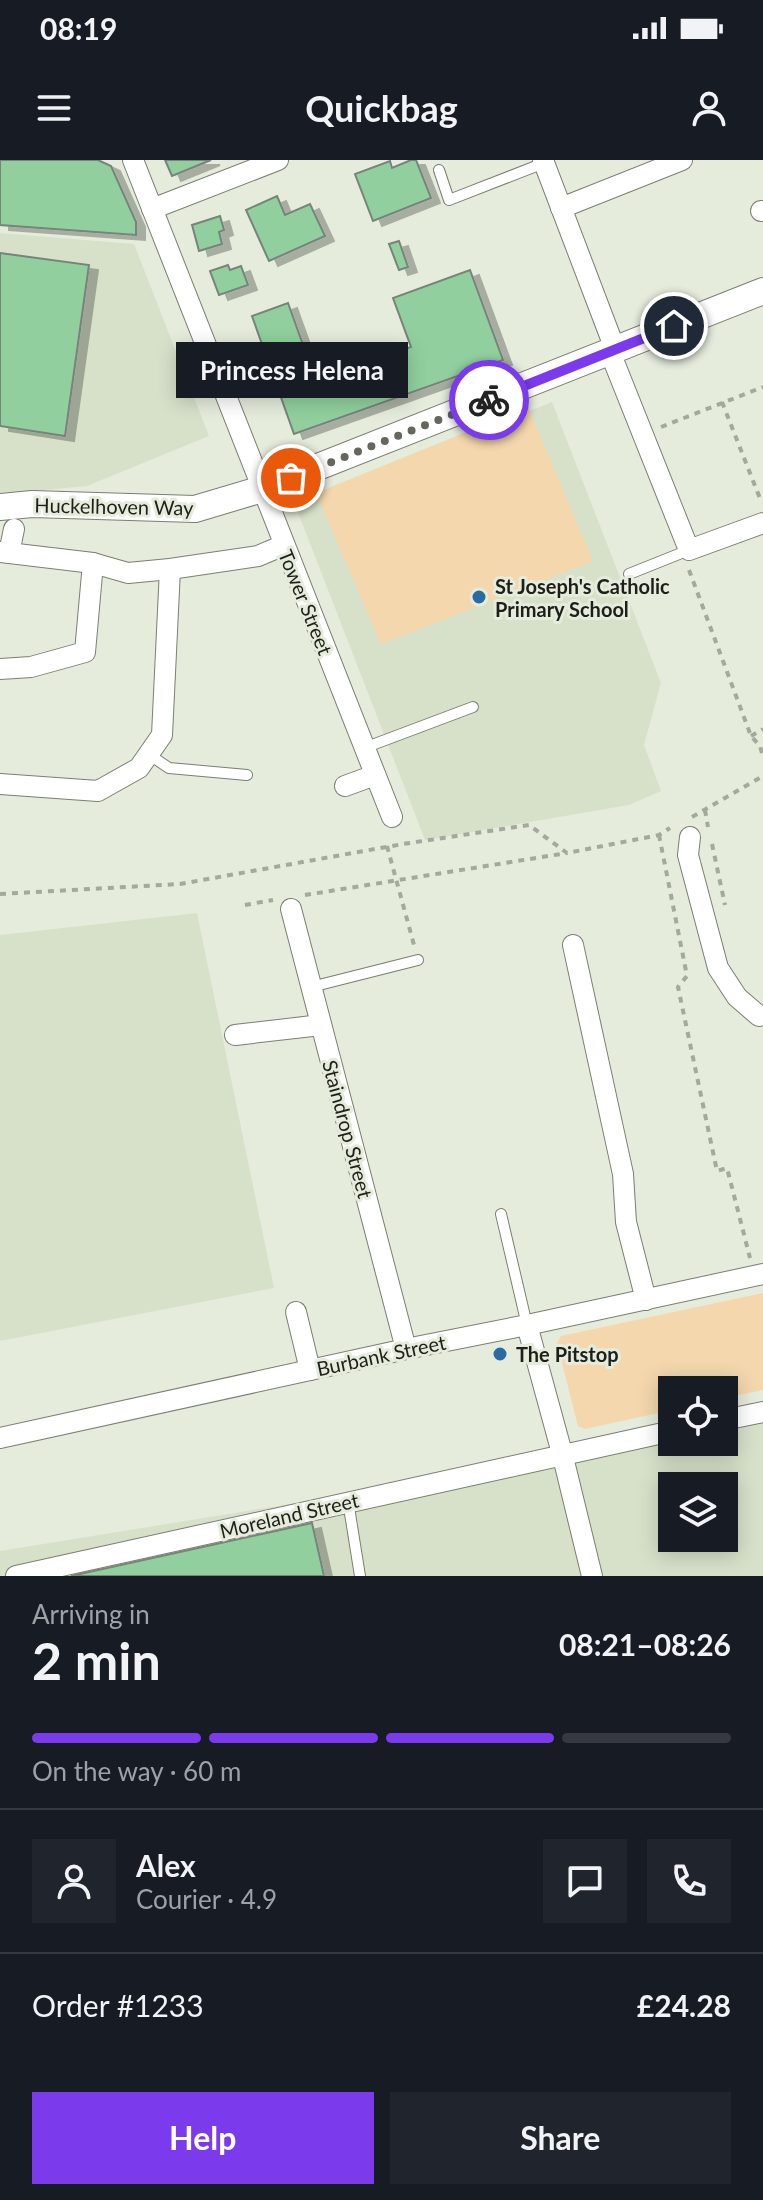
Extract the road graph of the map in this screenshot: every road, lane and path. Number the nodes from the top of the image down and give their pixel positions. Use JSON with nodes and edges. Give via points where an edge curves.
{"nodes":[{"id":1,"x":133,"y":160,"type":"edge"},
{"id":2,"x":278,"y":160,"type":"edge"},
{"id":3,"x":682,"y":160,"type":"edge"},
{"id":4,"x":543,"y":162,"type":"edge"},
{"id":5,"x":439,"y":170,"type":"dead end"},
{"id":6,"x":561,"y":208,"type":"junction"},
{"id":7,"x":152,"y":209,"type":"junction"},
{"id":8,"x":763,"y":291,"type":"edge"},
{"id":9,"x":613,"y":351,"type":"junction"},
{"id":10,"x":763,"y":387,"type":"edge"},
{"id":11,"x":722,"y":402,"type":"junction"},
{"id":12,"x":659,"y":428,"type":"dead end"},
{"id":13,"x":262,"y":489,"type":"junction"},
{"id":14,"x":761,"y":501,"type":"edge"},
{"id":15,"x":7,"y":518,"type":"edge"},
{"id":16,"x":763,"y":523,"type":"edge"},
{"id":17,"x":284,"y":545,"type":"junction"},
{"id":18,"x":5,"y":553,"type":"edge"},
{"id":19,"x":688,"y":557,"type":"junction"},
{"id":20,"x":93,"y":563,"type":"junction"},
{"id":21,"x":170,"y":569,"type":"junction"},
{"id":22,"x":629,"y":574,"type":"dead end"},
{"id":23,"x":0,"y":669,"type":"edge"},
{"id":24,"x":473,"y":707,"type":"dead end"},
{"id":25,"x":763,"y":729,"type":"edge"},
{"id":26,"x":751,"y":736,"type":"junction"},
{"id":27,"x":364,"y":748,"type":"junction"},
{"id":28,"x":148,"y":754,"type":"junction"},
{"id":29,"x":763,"y":757,"type":"edge"},
{"id":30,"x":247,"y":775,"type":"dead end"},
{"id":31,"x":375,"y":775,"type":"junction"},
{"id":32,"x":763,"y":776,"type":"edge"},
{"id":33,"x":0,"y":784,"type":"edge"},
{"id":34,"x":345,"y":786,"type":"dead end"},
{"id":35,"x":392,"y":817,"type":"dead end"},
{"id":36,"x":690,"y":837,"type":"dead end"},
{"id":37,"x":387,"y":846,"type":"junction"},
{"id":38,"x":567,"y":853,"type":"junction"},
{"id":39,"x":397,"y":881,"type":"junction"},
{"id":40,"x":0,"y":894,"type":"edge"},
{"id":41,"x":293,"y":901,"type":"junction"},
{"id":42,"x":245,"y":905,"type":"dead end"},
{"id":43,"x":726,"y":910,"type":"dead end"},
{"id":44,"x":573,"y":945,"type":"dead end"},
{"id":45,"x":418,"y":960,"type":"joint"},
{"id":46,"x":311,"y":987,"type":"junction"},
{"id":47,"x":762,"y":1021,"type":"edge"},
{"id":48,"x":321,"y":1025,"type":"junction"},
{"id":49,"x":235,"y":1035,"type":"dead end"},
{"id":50,"x":501,"y":1214,"type":"dead end"},
{"id":51,"x":759,"y":1274,"type":"edge"},
{"id":52,"x":646,"y":1300,"type":"junction"},
{"id":53,"x":296,"y":1312,"type":"dead end"},
{"id":54,"x":527,"y":1325,"type":"junction"},
{"id":55,"x":406,"y":1349,"type":"junction"},
{"id":56,"x":310,"y":1370,"type":"junction"},
{"id":57,"x":763,"y":1412,"type":"edge"},
{"id":58,"x":738,"y":1417,"type":"edge"},
{"id":59,"x":658,"y":1434,"type":"edge"},
{"id":60,"x":0,"y":1438,"type":"edge"},
{"id":61,"x":562,"y":1453,"type":"junction"},
{"id":62,"x":348,"y":1501,"type":"junction"},
{"id":63,"x":16,"y":1576,"type":"edge"},
{"id":64,"x":360,"y":1576,"type":"edge"},
{"id":65,"x":592,"y":1576,"type":"edge"}],
"edges":[{"from":1,"to":7,"type":"street","name":"Tower Street"},
{"from":2,"to":7,"type":"street"},
{"from":3,"to":6,"type":"street"},
{"from":4,"to":5,"type":"lane","via":[[449,200]]},
{"from":4,"to":6,"type":"street"},
{"from":6,"to":9,"type":"street"},
{"from":7,"to":13,"type":"street","name":"Tower Street"},
{"from":8,"to":9,"type":"street","name":"Huckelhoven Way"},
{"from":9,"to":13,"type":"street","name":"Huckelhoven Way"},
{"from":9,"to":19,"type":"street"},
{"from":10,"to":11,"type":"path"},
{"from":11,"to":12,"type":"path"},
{"from":11,"to":14,"type":"path"},
{"from":13,"to":15,"type":"street","name":"Huckelhoven Way","via":[[195,509],[32,504]]},
{"from":13,"to":17,"type":"street","name":"Tower Street"},
{"from":15,"to":18,"type":"street"},
{"from":16,"to":19,"type":"street"},
{"from":17,"to":21,"type":"street","via":[[258,556]]},
{"from":17,"to":27,"type":"street","name":"Tower Street"},
{"from":18,"to":20,"type":"street"},
{"from":19,"to":22,"type":"lane"},
{"from":19,"to":26,"type":"path"},
{"from":20,"to":21,"type":"street","via":[[128,573]]},
{"from":20,"to":23,"type":"street","via":[[85,652],[31,667]]},
{"from":21,"to":28,"type":"street","via":[[162,735]]},
{"from":24,"to":27,"type":"lane"},
{"from":25,"to":26,"type":"path"},
{"from":26,"to":29,"type":"path"},
{"from":27,"to":31,"type":"street","name":"Tower Street"},
{"from":28,"to":30,"type":"lane","via":[[169,768]]},
{"from":28,"to":33,"type":"street","via":[[139,768],[98,791]]},
{"from":31,"to":34,"type":"street"},
{"from":31,"to":35,"type":"street","name":"Tower Street"},
{"from":32,"to":43,"type":"path","via":[[705,810]]},
{"from":36,"to":47,"type":"street","via":[[688,855],[718,968]]},
{"from":37,"to":38,"type":"path","via":[[529,825]]},
{"from":37,"to":39,"type":"path"},
{"from":37,"to":40,"type":"path","via":[[180,884]]},
{"from":38,"to":39,"type":"path"},
{"from":38,"to":51,"type":"path","via":[[659,835],[687,976],[678,987],[717,1171],[727,1168],[747,1254]]},
{"from":39,"to":41,"type":"path"},
{"from":39,"to":45,"type":"path"},
{"from":41,"to":42,"type":"path"},
{"from":41,"to":46,"type":"street","name":"Staindrop Street"},
{"from":44,"to":52,"type":"street"},
{"from":45,"to":46,"type":"lane"},
{"from":46,"to":48,"type":"street","name":"Staindrop Street"},
{"from":48,"to":49,"type":"street"},
{"from":48,"to":55,"type":"street","name":"Staindrop Street"},
{"from":50,"to":54,"type":"lane"},
{"from":51,"to":52,"type":"street","name":"Burbank Street"},
{"from":52,"to":54,"type":"street","name":"Burbank Street"},
{"from":53,"to":56,"type":"street"},
{"from":54,"to":55,"type":"street","name":"Burbank Street"},
{"from":54,"to":61,"type":"street"},
{"from":55,"to":56,"type":"street","name":"Burbank Street"},
{"from":56,"to":60,"type":"street","name":"Burbank Street"},
{"from":57,"to":58,"type":"street"},
{"from":59,"to":61,"type":"street","name":"Moreland Street"},
{"from":61,"to":62,"type":"street","name":"Moreland Street"},
{"from":61,"to":65,"type":"street"},
{"from":62,"to":63,"type":"street","name":"Moreland Street"},
{"from":62,"to":64,"type":"lane"}]}
